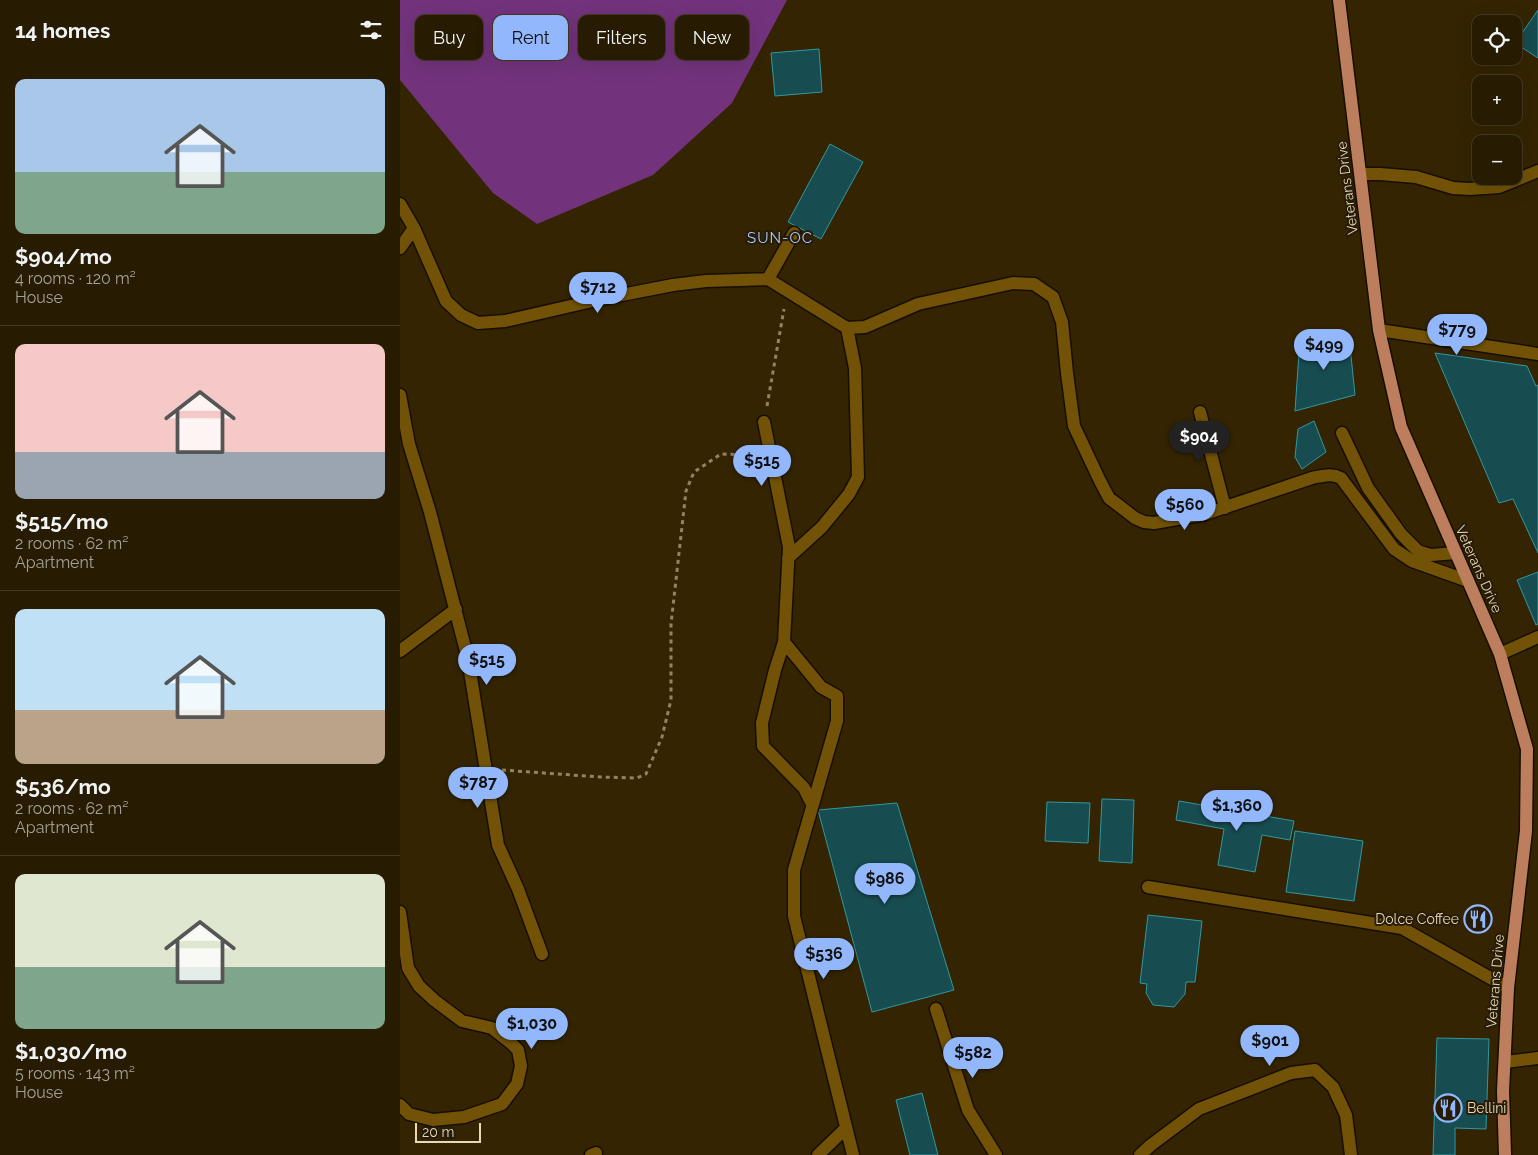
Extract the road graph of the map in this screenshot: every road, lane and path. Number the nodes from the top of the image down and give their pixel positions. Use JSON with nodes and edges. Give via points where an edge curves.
{"nodes":[{"id":1,"x":1339,"y":0,"type":"edge"},
{"id":2,"x":1538,"y":171,"type":"edge"},
{"id":3,"x":1361,"y":174,"type":"junction"},
{"id":4,"x":400,"y":204,"type":"edge"},
{"id":5,"x":414,"y":228,"type":"junction"},
{"id":6,"x":794,"y":233,"type":"dead end"},
{"id":7,"x":400,"y":248,"type":"edge"},
{"id":8,"x":768,"y":279,"type":"junction"},
{"id":9,"x":787,"y":291,"type":"junction"},
{"id":10,"x":847,"y":328,"type":"junction"},
{"id":11,"x":1380,"y":330,"type":"junction"},
{"id":12,"x":1538,"y":354,"type":"edge"},
{"id":13,"x":400,"y":395,"type":"edge"},
{"id":14,"x":1200,"y":412,"type":"dead end"},
{"id":15,"x":764,"y":422,"type":"joint"},
{"id":16,"x":1342,"y":433,"type":"dead end"},
{"id":17,"x":770,"y":456,"type":"junction"},
{"id":18,"x":1225,"y":508,"type":"junction"},
{"id":19,"x":1456,"y":553,"type":"junction"},
{"id":20,"x":788,"y":558,"type":"junction"},
{"id":21,"x":1468,"y":582,"type":"junction"},
{"id":22,"x":456,"y":609,"type":"junction"},
{"id":23,"x":1538,"y":637,"type":"edge"},
{"id":24,"x":784,"y":642,"type":"junction"},
{"id":25,"x":400,"y":651,"type":"edge"},
{"id":26,"x":1500,"y":654,"type":"junction"},
{"id":27,"x":486,"y":768,"type":"junction"},
{"id":28,"x":812,"y":804,"type":"junction"},
{"id":29,"x":1148,"y":887,"type":"dead end"},
{"id":30,"x":400,"y":912,"type":"edge"},
{"id":31,"x":542,"y":954,"type":"dead end"},
{"id":32,"x":1508,"y":988,"type":"junction"},
{"id":33,"x":936,"y":1009,"type":"dead end"},
{"id":34,"x":1538,"y":1058,"type":"edge"},
{"id":35,"x":1504,"y":1062,"type":"junction"},
{"id":36,"x":400,"y":1105,"type":"edge"},
{"id":37,"x":846,"y":1128,"type":"junction"},
{"id":38,"x":818,"y":1155,"type":"edge"},
{"id":39,"x":853,"y":1155,"type":"edge"},
{"id":40,"x":996,"y":1155,"type":"edge"},
{"id":41,"x":1140,"y":1155,"type":"edge"},
{"id":42,"x":1351,"y":1155,"type":"edge"},
{"id":43,"x":1505,"y":1155,"type":"edge"}],
"edges":[{"from":1,"to":3,"type":"main road","name":"Veterans Drive"},
{"from":2,"to":3,"type":"street","via":[[1500,187],[1470,190],[1416,177]]},
{"from":3,"to":11,"type":"main road","name":"Veterans Drive"},
{"from":4,"to":5,"type":"street"},
{"from":5,"to":7,"type":"street"},
{"from":5,"to":8,"type":"street","via":[[446,302],[461,315],[478,323],[505,321],[673,285]]},
{"from":6,"to":8,"type":"street"},
{"from":8,"to":9,"type":"street"},
{"from":9,"to":10,"type":"street"},
{"from":9,"to":15,"type":"path"},
{"from":10,"to":18,"type":"street","via":[[865,327],[918,304],[1013,283],[1034,284],[1053,297],[1062,322],[1074,426],[1110,498],[1144,522]]},
{"from":10,"to":20,"type":"street","via":[[855,368],[858,477],[849,494],[822,527]]},
{"from":11,"to":12,"type":"street"},
{"from":11,"to":19,"type":"main road","name":"Veterans Drive","via":[[1401,427]]},
{"from":13,"to":22,"type":"street","via":[[409,444]]},
{"from":14,"to":18,"type":"street"},
{"from":15,"to":17,"type":"street"},
{"from":16,"to":19,"type":"street","via":[[1368,488],[1401,534],[1418,551],[1431,555]]},
{"from":17,"to":20,"type":"street","via":[[789,547]]},
{"from":17,"to":27,"type":"path","via":[[721,454],[694,472],[686,491],[672,615],[671,700],[662,737],[646,774],[636,778],[609,777]]},
{"from":18,"to":21,"type":"street","via":[[1312,478],[1335,475],[1341,478],[1394,549],[1412,561]]},
{"from":19,"to":21,"type":"main road","name":"Veterans Drive"},
{"from":20,"to":24,"type":"street"},
{"from":21,"to":26,"type":"main road","name":"Veterans Drive"},
{"from":22,"to":25,"type":"street"},
{"from":22,"to":27,"type":"street","via":[[468,659]]},
{"from":23,"to":26,"type":"street"},
{"from":24,"to":28,"type":"street","via":[[762,724],[763,746],[804,788]]},
{"from":24,"to":28,"type":"street","via":[[821,686],[837,696],[837,720]]},
{"from":26,"to":32,"type":"main road","name":"Veterans Drive","via":[[1527,750],[1526,831]]},
{"from":27,"to":31,"type":"street","via":[[498,845]]},
{"from":28,"to":37,"type":"street","via":[[794,870],[794,916]]},
{"from":29,"to":32,"type":"street","via":[[1402,928]]},
{"from":30,"to":36,"type":"street","via":[[408,968],[419,986],[462,1021],[492,1028],[511,1043],[518,1050],[520,1066],[517,1084],[502,1104],[464,1117],[433,1120],[409,1114]]},
{"from":32,"to":35,"type":"main road","name":"Veterans Drive"},
{"from":33,"to":40,"type":"street","via":[[968,1110]]},
{"from":34,"to":35,"type":"street"},
{"from":35,"to":43,"type":"main road","name":"Veterans Drive"},
{"from":37,"to":38,"type":"street"},
{"from":37,"to":39,"type":"street"},
{"from":41,"to":42,"type":"street","via":[[1199,1108],[1291,1073],[1315,1070],[1333,1087],[1346,1116]]}]}
